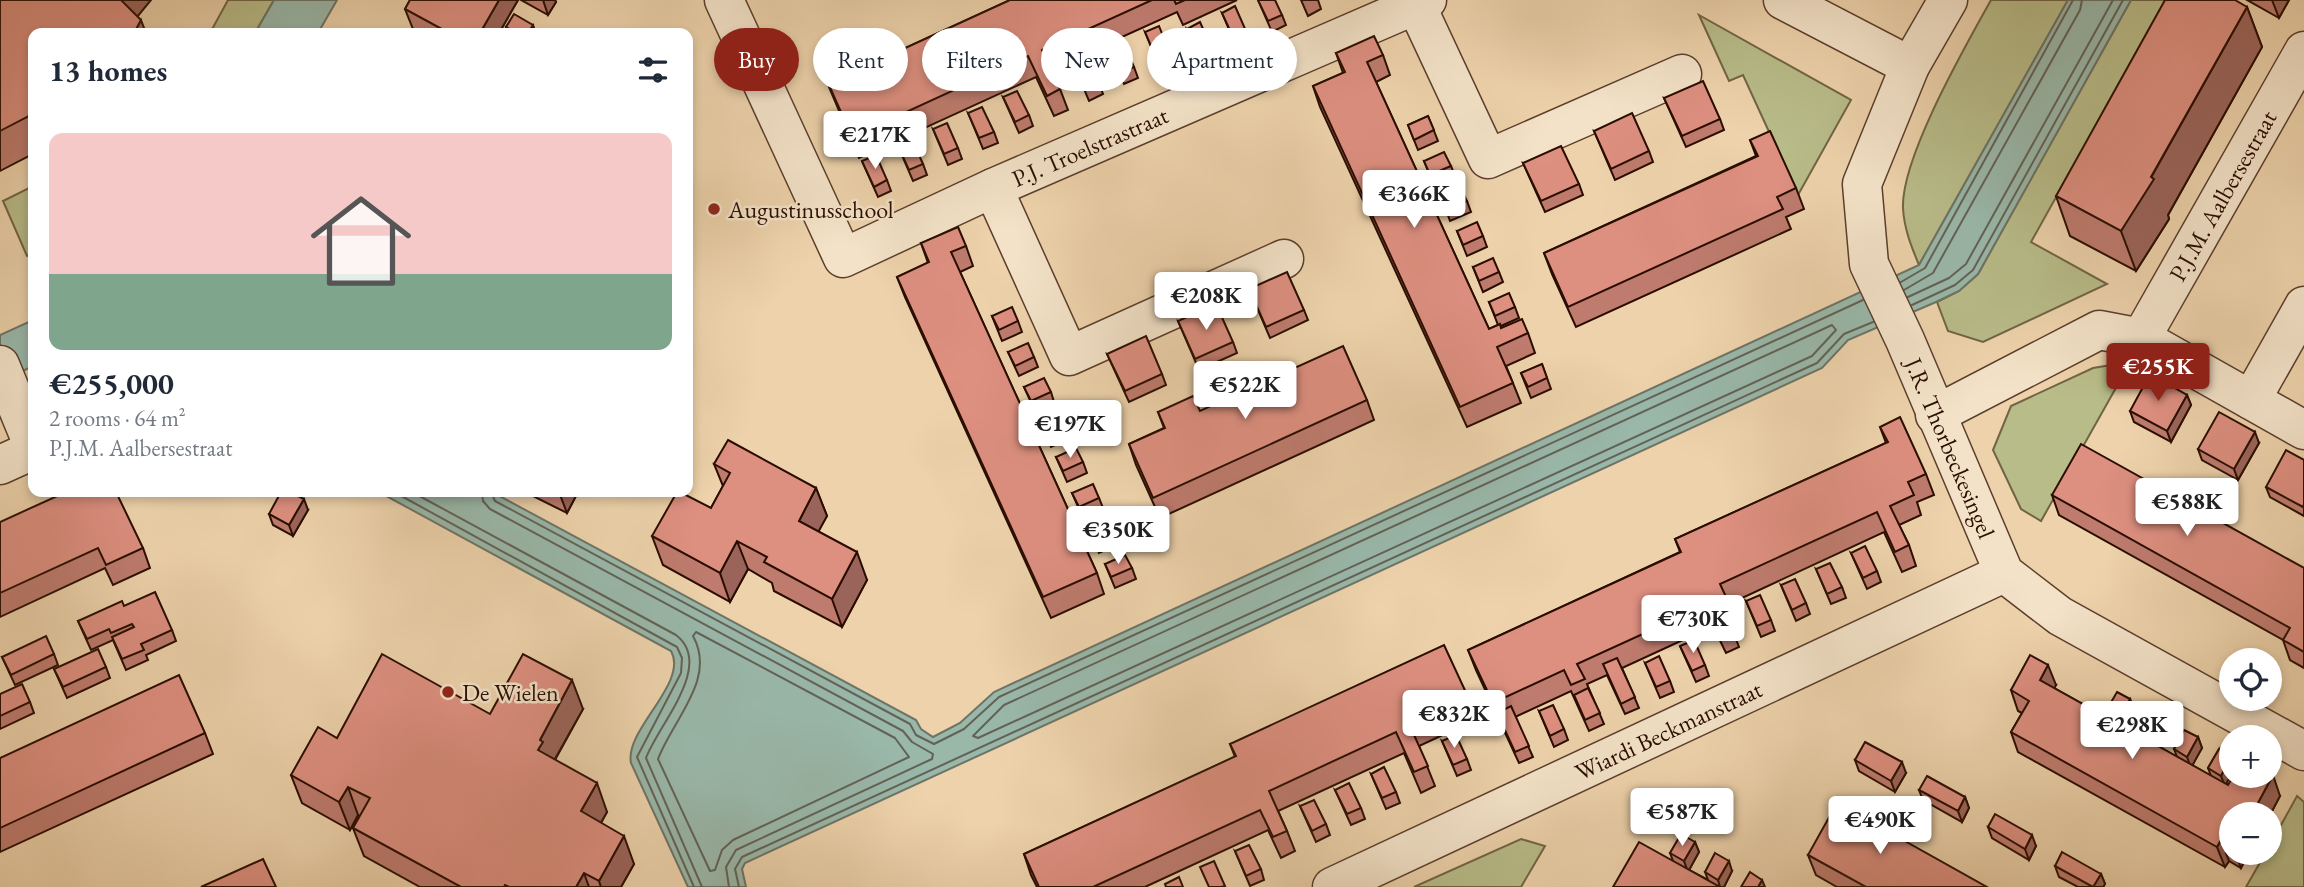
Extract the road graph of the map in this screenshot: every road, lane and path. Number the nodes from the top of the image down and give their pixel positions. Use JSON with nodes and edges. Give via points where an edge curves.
{"nodes":[{"id":1,"x":724,"y":0,"type":"edge"},
{"id":2,"x":1783,"y":0,"type":"edge"},
{"id":3,"x":1948,"y":0,"type":"edge"},
{"id":4,"x":1422,"y":3,"type":"edge"},
{"id":5,"x":2304,"y":51,"type":"edge"},
{"id":6,"x":1910,"y":66,"type":"junction"},
{"id":7,"x":1682,"y":74,"type":"dead end"},
{"id":8,"x":993,"y":188,"type":"junction"},
{"id":9,"x":1284,"y":259,"type":"dead end"},
{"id":10,"x":2304,"y":306,"type":"edge"},
{"id":11,"x":2141,"y":338,"type":"junction"},
{"id":12,"x":5,"y":376,"type":"edge"},
{"id":13,"x":2251,"y":400,"type":"junction"},
{"id":14,"x":1935,"y":415,"type":"junction"},
{"id":15,"x":2304,"y":430,"type":"edge"},
{"id":16,"x":28,"y":435,"type":"edge"},
{"id":17,"x":28,"y":451,"type":"edge"},
{"id":18,"x":0,"y":465,"type":"edge"},
{"id":19,"x":2004,"y":573,"type":"junction"},
{"id":20,"x":2304,"y":751,"type":"edge"},
{"id":21,"x":1332,"y":887,"type":"edge"}],
"edges":[{"from":1,"to":8,"type":"street","name":"P.J. Troelstrastraat","via":[[843,258]]},
{"from":2,"to":6,"type":"street"},
{"from":3,"to":6,"type":"street","name":"J.R. Thorbeckesingel"},
{"from":4,"to":7,"type":"street","name":"P.J. Troelstrastraat","via":[[1488,159]]},
{"from":4,"to":8,"type":"street","name":"P.J. Troelstrastraat"},
{"from":5,"to":11,"type":"street","name":"P.J.M. Aalbersestraat"},
{"from":6,"to":14,"type":"street","name":"J.R. Thorbeckesingel","via":[[1862,184],[1869,264]]},
{"from":8,"to":9,"type":"street","name":"P.J. Troelstrastraat","via":[[1069,356]]},
{"from":10,"to":13,"type":"street"},
{"from":11,"to":13,"type":"street"},
{"from":11,"to":14,"type":"street","via":[[2099,330]]},
{"from":12,"to":16,"type":"street"},
{"from":13,"to":15,"type":"street"},
{"from":14,"to":19,"type":"street","name":"J.R. Thorbeckesingel"},
{"from":17,"to":18,"type":"street"},
{"from":19,"to":20,"type":"street","name":"J.R. Thorbeckesingel","via":[[2060,616]]},
{"from":19,"to":21,"type":"street","name":"Wiardi Beckmanstraat"}]}
